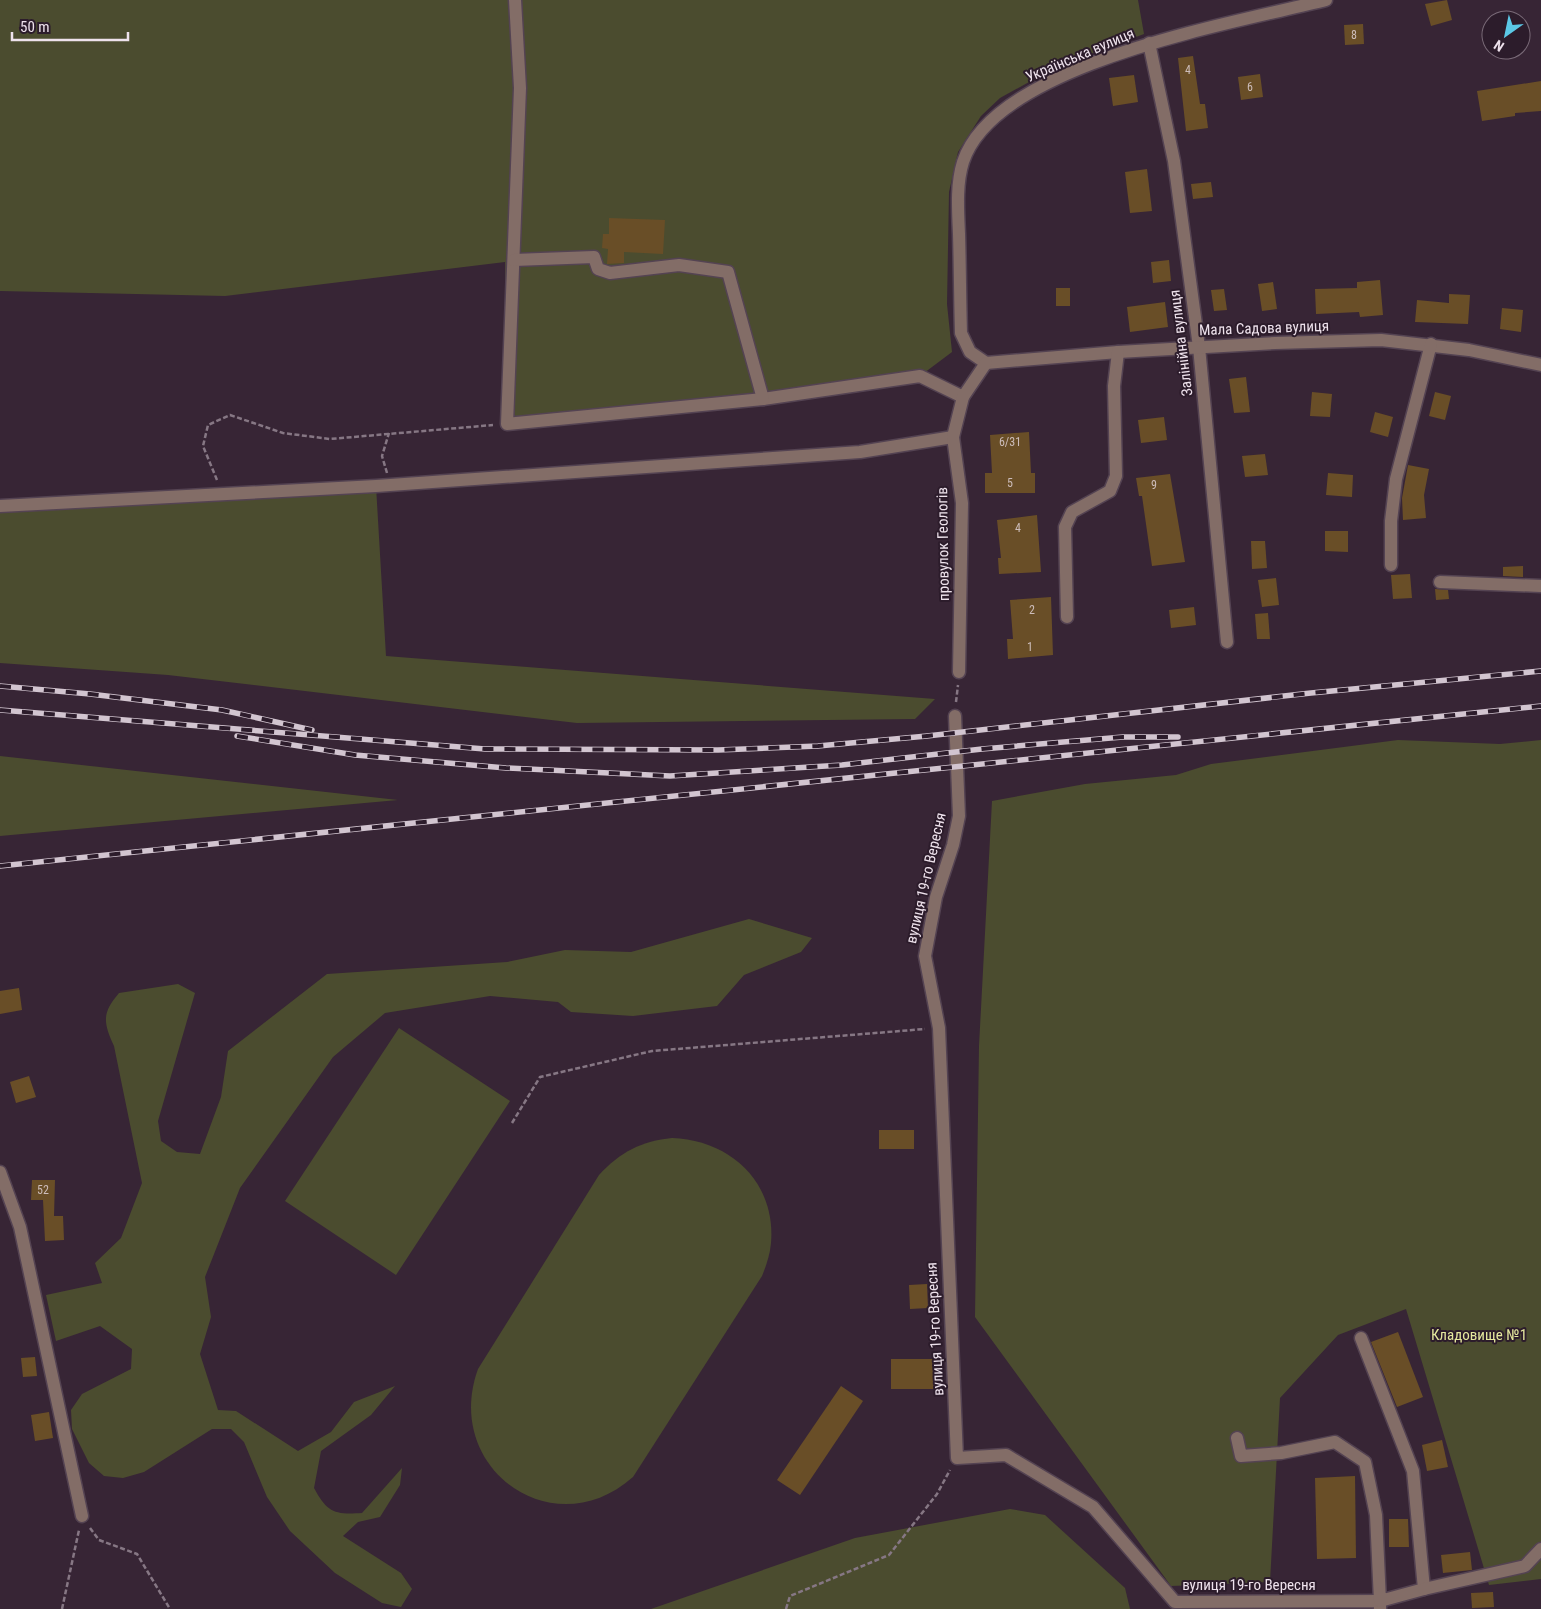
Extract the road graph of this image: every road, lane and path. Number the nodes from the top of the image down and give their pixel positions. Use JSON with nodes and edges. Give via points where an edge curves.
{"nodes":[{"id":1,"x":515,"y":0,"type":"edge"},
{"id":2,"x":1326,"y":0,"type":"edge"},
{"id":3,"x":1149,"y":43,"type":"junction"},
{"id":4,"x":514,"y":260,"type":"junction"},
{"id":5,"x":1431,"y":344,"type":"junction"},
{"id":6,"x":1199,"y":347,"type":"junction"},
{"id":7,"x":1118,"y":352,"type":"junction"},
{"id":8,"x":986,"y":363,"type":"junction"},
{"id":9,"x":1541,"y":365,"type":"edge"},
{"id":10,"x":963,"y":397,"type":"junction"},
{"id":11,"x":762,"y":399,"type":"junction"},
{"id":12,"x":507,"y":424,"type":"junction"},
{"id":13,"x":389,"y":433,"type":"junction"},
{"id":14,"x":953,"y":437,"type":"junction"},
{"id":15,"x":391,"y":485,"type":"junction"},
{"id":16,"x":222,"y":494,"type":"junction"},
{"id":17,"x":0,"y":506,"type":"edge"},
{"id":18,"x":1391,"y":565,"type":"dead end"},
{"id":19,"x":1440,"y":582,"type":"dead end"},
{"id":20,"x":1541,"y":586,"type":"edge"},
{"id":21,"x":1067,"y":617,"type":"dead end"},
{"id":22,"x":1228,"y":642,"type":"dead end"},
{"id":23,"x":959,"y":672,"type":"joint"},
{"id":24,"x":955,"y":716,"type":"joint"},
{"id":25,"x":939,"y":1028,"type":"junction"},
{"id":26,"x":512,"y":1123,"type":"dead end"},
{"id":27,"x":0,"y":1172,"type":"edge"},
{"id":28,"x":1361,"y":1338,"type":"dead end"},
{"id":29,"x":1237,"y":1438,"type":"dead end"},
{"id":30,"x":957,"y":1458,"type":"junction"},
{"id":31,"x":82,"y":1516,"type":"junction"},
{"id":32,"x":1541,"y":1549,"type":"edge"},
{"id":33,"x":1424,"y":1589,"type":"junction"},
{"id":34,"x":1380,"y":1605,"type":"edge"},
{"id":35,"x":62,"y":1609,"type":"edge"},
{"id":36,"x":170,"y":1609,"type":"edge"},
{"id":37,"x":786,"y":1609,"type":"edge"}],
"edges":[{"from":1,"to":4,"type":"street","via":[[520,88]]},
{"from":2,"to":3,"type":"street","name":"Українська вулиця"},
{"from":3,"to":6,"type":"street","name":"Залінійна вулиця","via":[[1174,161]]},
{"from":3,"to":8,"type":"street","name":"Українська вулиця","via":[[1061,77],[1014,102],[980,130],[963,162],[958,199],[961,333],[970,352]]},
{"from":4,"to":11,"type":"street","via":[[594,257],[598,269],[610,273],[678,265],[728,272]]},
{"from":4,"to":12,"type":"street"},
{"from":5,"to":6,"type":"street","name":"Мала Садова вулиця","via":[[1381,340]]},
{"from":5,"to":9,"type":"street","name":"Мала Садова вулиця"},
{"from":5,"to":18,"type":"street","via":[[1396,479],[1391,521]]},
{"from":6,"to":7,"type":"street","name":"Мала Садова вулиця"},
{"from":6,"to":22,"type":"street","name":"Залінійна вулиця"},
{"from":7,"to":8,"type":"street","name":"Мала Садова вулиця"},
{"from":7,"to":21,"type":"street","via":[[1114,386],[1116,476],[1110,491],[1072,512],[1065,528]]},
{"from":8,"to":10,"type":"street","name":"провулок Геологів"},
{"from":10,"to":11,"type":"street","via":[[920,376]]},
{"from":10,"to":14,"type":"street","name":"провулок Геологів"},
{"from":11,"to":12,"type":"street"},
{"from":12,"to":13,"type":"path"},
{"from":13,"to":15,"type":"path","via":[[382,456]]},
{"from":13,"to":16,"type":"path","via":[[330,439],[283,433],[230,414],[208,425],[203,446]]},
{"from":14,"to":15,"type":"street","via":[[860,452]]},
{"from":14,"to":23,"type":"street","name":"провулок Геологів","via":[[962,503]]},
{"from":15,"to":16,"type":"street"},
{"from":16,"to":17,"type":"street"},
{"from":19,"to":20,"type":"street"},
{"from":23,"to":24,"type":"path"},
{"from":24,"to":25,"type":"street","name":"вулиця 19-го Вересня","via":[[959,816],[936,897],[924,956]]},
{"from":25,"to":26,"type":"path","via":[[652,1051],[540,1077]]},
{"from":25,"to":30,"type":"street","name":"вулиця 19-го Вересня"},
{"from":27,"to":31,"type":"street","via":[[20,1227]]},
{"from":28,"to":33,"type":"street","via":[[1412,1471]]},
{"from":29,"to":34,"type":"street","via":[[1241,1456],[1281,1453],[1335,1442],[1365,1462],[1376,1515]]},
{"from":30,"to":34,"type":"street","name":"вулиця 19-го Вересня","via":[[1006,1455],[1093,1507],[1174,1602]]},
{"from":30,"to":37,"type":"path","via":[[937,1494],[889,1555],[790,1596]]},
{"from":31,"to":35,"type":"path"},
{"from":31,"to":36,"type":"path","via":[[99,1540],[137,1554]]},
{"from":32,"to":33,"type":"street","name":"вулиця 19-го Вересня","via":[[1525,1566]]},
{"from":33,"to":34,"type":"street","name":"вулиця 19-го Вересня"}]}
